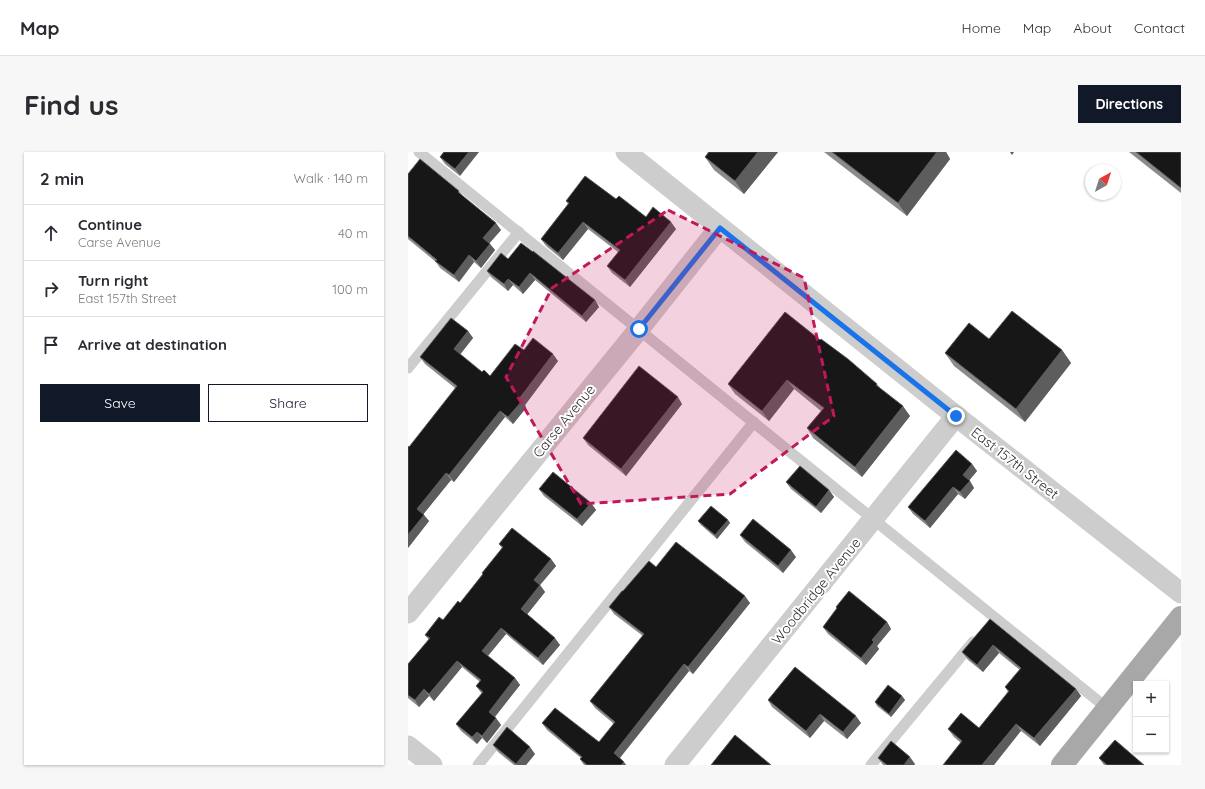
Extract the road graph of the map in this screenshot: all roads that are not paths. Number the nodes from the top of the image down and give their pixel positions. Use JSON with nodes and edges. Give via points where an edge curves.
{"nodes":[{"id":1,"x":419,"y":152,"type":"edge"},
{"id":2,"x":626,"y":152,"type":"edge"},
{"id":3,"x":720,"y":228,"type":"junction"},
{"id":4,"x":519,"y":232,"type":"junction"},
{"id":5,"x":639,"y":329,"type":"junction"},
{"id":6,"x":408,"y":368,"type":"edge"},
{"id":7,"x":956,"y":416,"type":"junction"},
{"id":8,"x":754,"y":422,"type":"junction"},
{"id":9,"x":873,"y":519,"type":"junction"},
{"id":10,"x":1181,"y":593,"type":"edge"},
{"id":11,"x":408,"y":613,"type":"edge"},
{"id":12,"x":1181,"y":617,"type":"edge"},
{"id":13,"x":979,"y":634,"type":"edge"},
{"id":14,"x":1108,"y":709,"type":"junction"},
{"id":15,"x":408,"y":746,"type":"edge"},
{"id":16,"x":432,"y":765,"type":"edge"},
{"id":17,"x":478,"y":765,"type":"edge"},
{"id":18,"x":675,"y":765,"type":"edge"},
{"id":19,"x":871,"y":765,"type":"edge"},
{"id":20,"x":1062,"y":765,"type":"edge"}],
"edges":[{"from":1,"to":4,"type":"lane"},
{"from":2,"to":3,"type":"street","name":"East 157th Street"},
{"from":3,"to":5,"type":"street","name":"Carse Avenue"},
{"from":3,"to":7,"type":"street","name":"East 157th Street"},
{"from":4,"to":5,"type":"lane"},
{"from":4,"to":6,"type":"lane"},
{"from":5,"to":8,"type":"lane"},
{"from":5,"to":11,"type":"street","name":"Carse Avenue"},
{"from":7,"to":9,"type":"street","name":"Woodbridge Avenue"},
{"from":7,"to":10,"type":"street","name":"East 157th Street"},
{"from":8,"to":9,"type":"lane"},
{"from":8,"to":17,"type":"lane"},
{"from":9,"to":14,"type":"lane","via":[[991,620]]},
{"from":9,"to":18,"type":"street","name":"Woodbridge Avenue"},
{"from":12,"to":14,"type":"main road"},
{"from":13,"to":19,"type":"lane"},
{"from":14,"to":20,"type":"main road"},
{"from":15,"to":16,"type":"street"}]}
